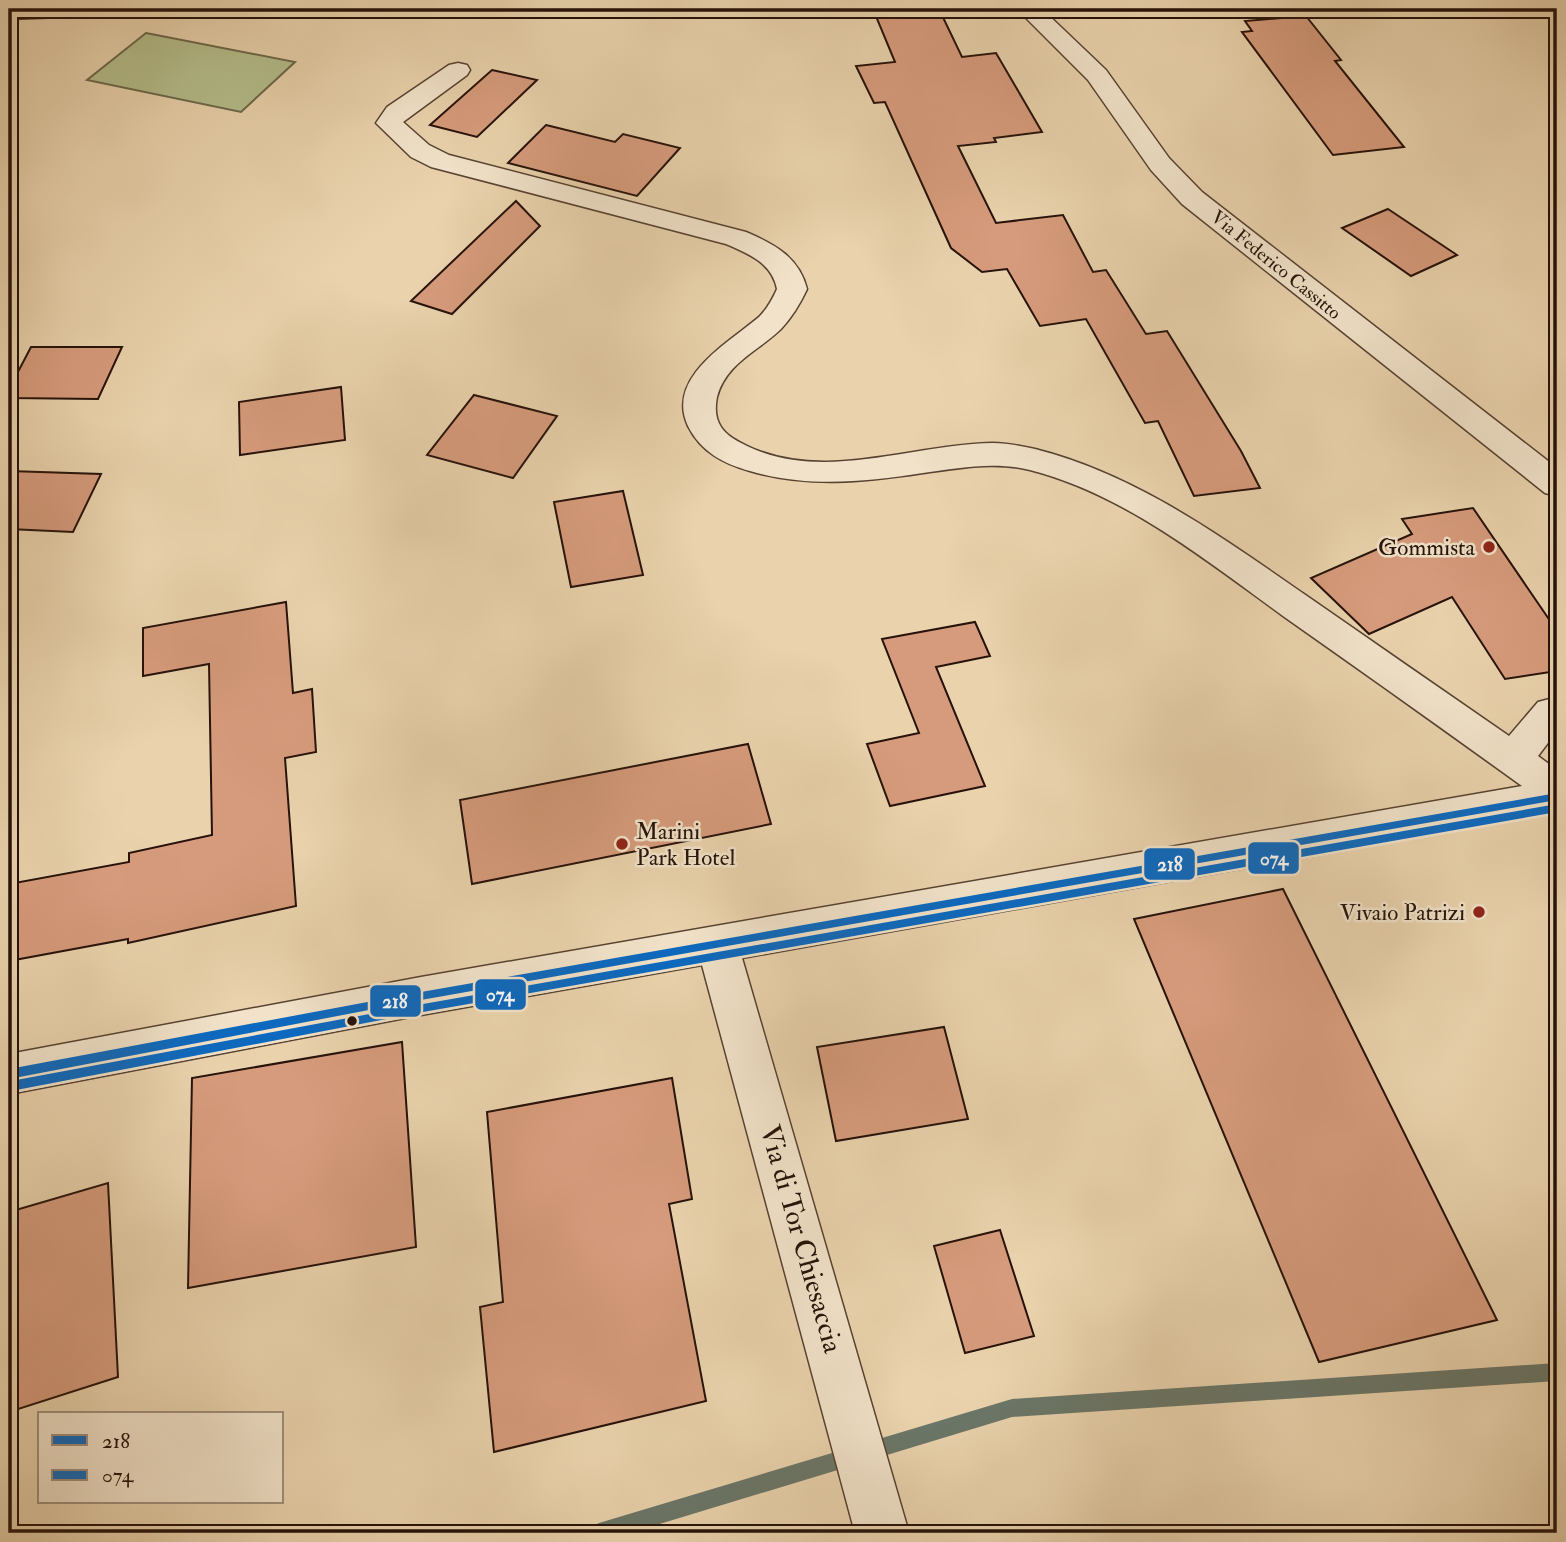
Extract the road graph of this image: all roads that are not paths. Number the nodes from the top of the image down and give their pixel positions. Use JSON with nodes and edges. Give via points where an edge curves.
{"nodes":[{"id":1,"x":88,"y":9,"type":"edge"},
{"id":2,"x":1029,"y":9,"type":"edge"},
{"id":3,"x":9,"y":12,"type":"edge"},
{"id":4,"x":458,"y":70,"type":"dead end"},
{"id":5,"x":1557,"y":485,"type":"edge"},
{"id":6,"x":1557,"y":711,"type":"edge"},
{"id":7,"x":1514,"y":758,"type":"junction"},
{"id":8,"x":1557,"y":790,"type":"edge"},
{"id":9,"x":1557,"y":796,"type":"edge"},
{"id":10,"x":718,"y":946,"type":"junction"},
{"id":11,"x":9,"y":1074,"type":"edge"},
{"id":12,"x":876,"y":1511,"type":"edge"}],
"edges":[{"from":1,"to":3,"type":"street"},
{"from":2,"to":5,"type":"street","name":"Via Federico Cassitto","via":[[1097,75],[1160,164],[1192,198]]},
{"from":4,"to":7,"type":"street","via":[[396,112],[389,123],[419,151],[440,161],[736,238],[782,264],[792,289],[786,306],[773,323],[721,359],[706,377],[701,421],[718,444],[754,462],[800,471],[861,470],[988,454],[1028,459],[1073,475],[1121,495],[1199,538]]},
{"from":6,"to":7,"type":"street","via":[[1551,712]]},
{"from":7,"to":8,"type":"street"},
{"from":9,"to":10,"type":"street"},
{"from":10,"to":11,"type":"street","via":[[421,996]]},
{"from":10,"to":12,"type":"street","name":"Via di Tor Chiesaccia"}]}
